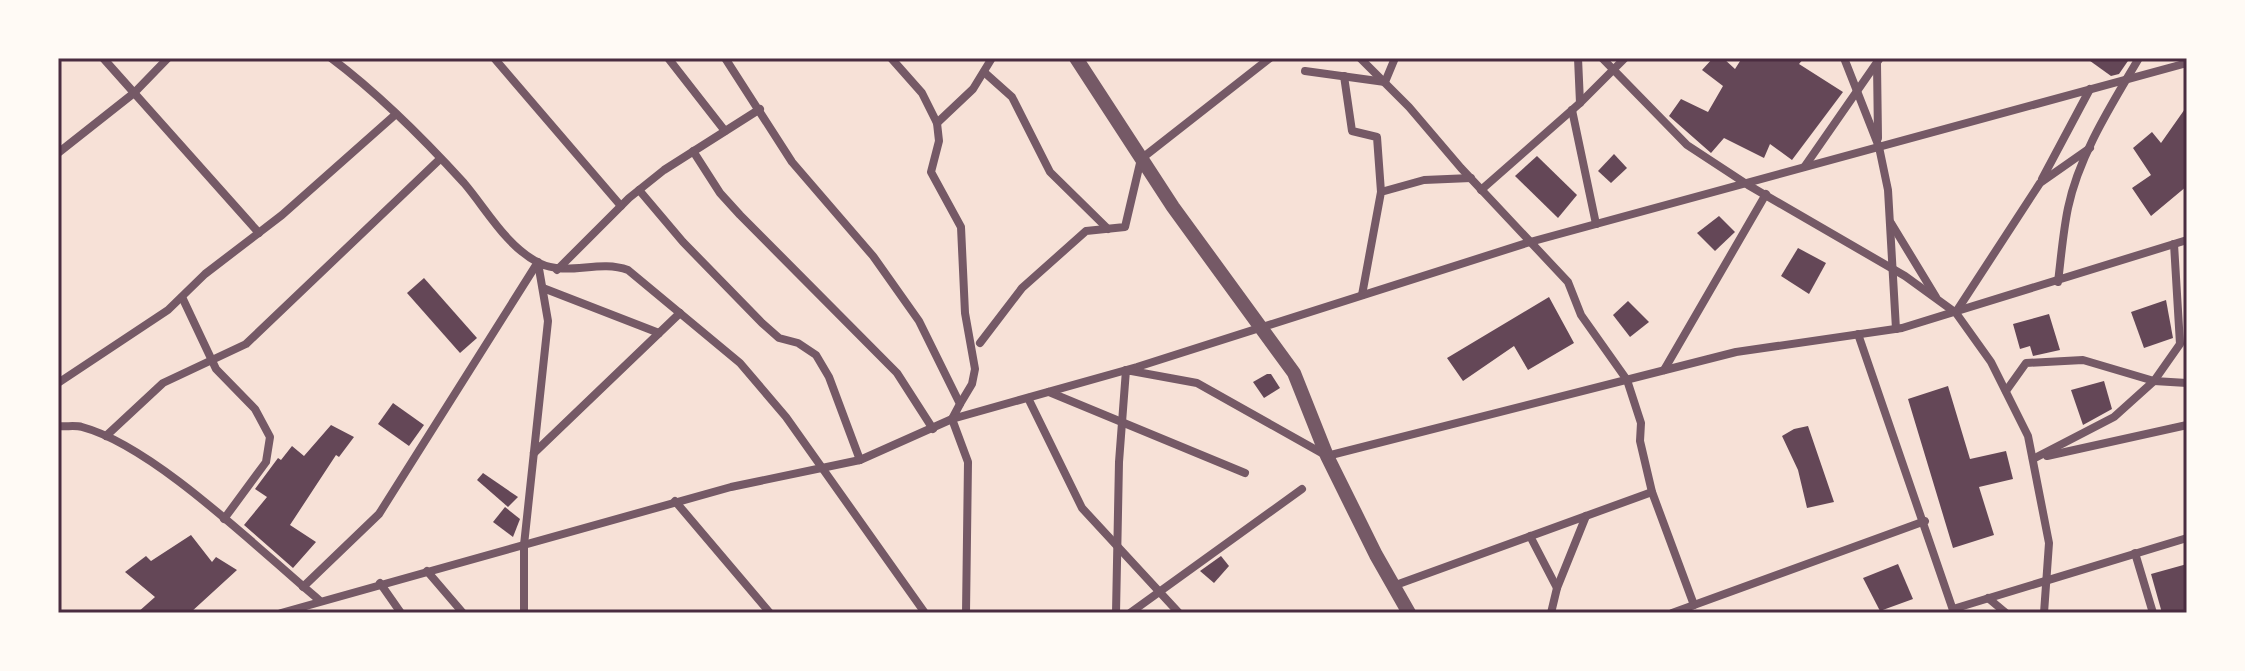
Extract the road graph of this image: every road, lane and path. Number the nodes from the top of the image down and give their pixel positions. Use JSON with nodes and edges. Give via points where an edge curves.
{"nodes":[{"id":1,"x":103,"y":58,"type":"edge"},
{"id":2,"x":168,"y":58,"type":"edge"},
{"id":3,"x":331,"y":58,"type":"edge"},
{"id":4,"x":494,"y":58,"type":"edge"},
{"id":5,"x":668,"y":58,"type":"edge"},
{"id":6,"x":725,"y":58,"type":"edge"},
{"id":7,"x":891,"y":58,"type":"edge"},
{"id":8,"x":992,"y":58,"type":"edge"},
{"id":9,"x":1076,"y":58,"type":"edge"},
{"id":10,"x":1270,"y":58,"type":"edge"},
{"id":11,"x":1360,"y":58,"type":"edge"},
{"id":12,"x":1395,"y":58,"type":"edge"},
{"id":13,"x":1578,"y":58,"type":"edge"},
{"id":14,"x":1602,"y":58,"type":"edge"},
{"id":15,"x":1625,"y":58,"type":"edge"},
{"id":16,"x":1844,"y":58,"type":"edge"},
{"id":17,"x":2139,"y":58,"type":"edge"},
{"id":18,"x":1878,"y":61,"type":"edge"},
{"id":19,"x":2187,"y":63,"type":"edge"},
{"id":20,"x":1305,"y":71,"type":"dead end"},
{"id":21,"x":1613,"y":71,"type":"junction"},
{"id":22,"x":984,"y":72,"type":"junction"},
{"id":23,"x":1344,"y":76,"type":"junction"},
{"id":24,"x":2127,"y":79,"type":"junction"},
{"id":25,"x":1385,"y":82,"type":"junction"},
{"id":26,"x":2090,"y":89,"type":"junction"},
{"id":27,"x":1857,"y":91,"type":"junction"},
{"id":28,"x":134,"y":93,"type":"junction"},
{"id":29,"x":1580,"y":103,"type":"junction"},
{"id":30,"x":760,"y":109,"type":"junction"},
{"id":31,"x":1572,"y":110,"type":"junction"},
{"id":32,"x":396,"y":114,"type":"junction"},
{"id":33,"x":937,"y":123,"type":"junction"},
{"id":34,"x":725,"y":131,"type":"junction"},
{"id":35,"x":1879,"y":147,"type":"junction"},
{"id":36,"x":2091,"y":147,"type":"junction"},
{"id":37,"x":693,"y":151,"type":"junction"},
{"id":38,"x":58,"y":153,"type":"edge"},
{"id":39,"x":440,"y":159,"type":"junction"},
{"id":40,"x":1141,"y":159,"type":"junction"},
{"id":41,"x":1805,"y":167,"type":"junction"},
{"id":42,"x":1471,"y":178,"type":"junction"},
{"id":43,"x":1745,"y":183,"type":"junction"},
{"id":44,"x":2040,"y":183,"type":"junction"},
{"id":45,"x":639,"y":190,"type":"junction"},
{"id":46,"x":1481,"y":190,"type":"junction"},
{"id":47,"x":1381,"y":192,"type":"junction"},
{"id":48,"x":1766,"y":194,"type":"junction"},
{"id":49,"x":621,"y":206,"type":"junction"},
{"id":50,"x":1890,"y":222,"type":"junction"},
{"id":51,"x":1596,"y":224,"type":"junction"},
{"id":52,"x":1108,"y":229,"type":"junction"},
{"id":53,"x":259,"y":233,"type":"junction"},
{"id":54,"x":2187,"y":240,"type":"edge"},
{"id":55,"x":1530,"y":242,"type":"junction"},
{"id":56,"x":2174,"y":244,"type":"junction"},
{"id":57,"x":538,"y":262,"type":"junction"},
{"id":58,"x":1893,"y":268,"type":"junction"},
{"id":59,"x":557,"y":270,"type":"junction"},
{"id":60,"x":2058,"y":282,"type":"junction"},
{"id":61,"x":543,"y":288,"type":"junction"},
{"id":62,"x":1362,"y":295,"type":"junction"},
{"id":63,"x":182,"y":297,"type":"junction"},
{"id":64,"x":1939,"y":301,"type":"junction"},
{"id":65,"x":680,"y":313,"type":"junction"},
{"id":66,"x":1956,"y":313,"type":"junction"},
{"id":67,"x":1260,"y":327,"type":"junction"},
{"id":68,"x":1896,"y":329,"type":"junction"},
{"id":69,"x":659,"y":333,"type":"junction"},
{"id":70,"x":1858,"y":334,"type":"junction"},
{"id":71,"x":980,"y":343,"type":"dead end"},
{"id":72,"x":210,"y":359,"type":"junction"},
{"id":73,"x":1126,"y":370,"type":"junction"},
{"id":74,"x":1664,"y":370,"type":"junction"},
{"id":75,"x":1627,"y":380,"type":"junction"},
{"id":76,"x":2154,"y":381,"type":"junction"},
{"id":77,"x":58,"y":383,"type":"edge"},
{"id":78,"x":2187,"y":383,"type":"edge"},
{"id":79,"x":2006,"y":391,"type":"junction"},
{"id":80,"x":1048,"y":392,"type":"junction"},
{"id":81,"x":1028,"y":398,"type":"junction"},
{"id":82,"x":960,"y":404,"type":"junction"},
{"id":83,"x":952,"y":419,"type":"junction"},
{"id":84,"x":1122,"y":423,"type":"junction"},
{"id":85,"x":2187,"y":425,"type":"edge"},
{"id":86,"x":58,"y":426,"type":"edge"},
{"id":87,"x":933,"y":429,"type":"junction"},
{"id":88,"x":106,"y":436,"type":"junction"},
{"id":89,"x":534,"y":453,"type":"junction"},
{"id":90,"x":1327,"y":456,"type":"junction"},
{"id":91,"x":2033,"y":459,"type":"junction"},
{"id":92,"x":860,"y":460,"type":"junction"},
{"id":93,"x":824,"y":470,"type":"junction"},
{"id":94,"x":1245,"y":473,"type":"dead end"},
{"id":95,"x":1302,"y":489,"type":"dead end"},
{"id":96,"x":1652,"y":492,"type":"junction"},
{"id":97,"x":676,"y":501,"type":"junction"},
{"id":98,"x":1586,"y":516,"type":"junction"},
{"id":99,"x":224,"y":519,"type":"junction"},
{"id":100,"x":1925,"y":521,"type":"junction"},
{"id":101,"x":1530,"y":536,"type":"junction"},
{"id":102,"x":2187,"y":538,"type":"edge"},
{"id":103,"x":524,"y":545,"type":"junction"},
{"id":104,"x":1118,"y":547,"type":"junction"},
{"id":105,"x":2135,"y":553,"type":"junction"},
{"id":106,"x":427,"y":571,"type":"junction"},
{"id":107,"x":2046,"y":579,"type":"junction"},
{"id":108,"x":380,"y":583,"type":"junction"},
{"id":109,"x":1393,"y":586,"type":"junction"},
{"id":110,"x":303,"y":587,"type":"junction"},
{"id":111,"x":1557,"y":588,"type":"junction"},
{"id":112,"x":1159,"y":592,"type":"junction"},
{"id":113,"x":1988,"y":598,"type":"junction"},
{"id":114,"x":319,"y":600,"type":"junction"},
{"id":115,"x":1694,"y":605,"type":"junction"},
{"id":116,"x":294,"y":610,"type":"edge"},
{"id":117,"x":1954,"y":611,"type":"edge"},
{"id":118,"x":281,"y":613,"type":"edge"},
{"id":119,"x":401,"y":613,"type":"edge"},
{"id":120,"x":463,"y":613,"type":"edge"},
{"id":121,"x":524,"y":613,"type":"edge"},
{"id":122,"x":770,"y":613,"type":"edge"},
{"id":123,"x":925,"y":613,"type":"edge"},
{"id":124,"x":966,"y":613,"type":"edge"},
{"id":125,"x":1116,"y":613,"type":"edge"},
{"id":126,"x":1130,"y":613,"type":"edge"},
{"id":127,"x":1179,"y":613,"type":"edge"},
{"id":128,"x":1409,"y":613,"type":"edge"},
{"id":129,"x":1551,"y":613,"type":"edge"},
{"id":130,"x":1672,"y":613,"type":"edge"},
{"id":131,"x":2006,"y":613,"type":"edge"},
{"id":132,"x":2044,"y":613,"type":"edge"},
{"id":133,"x":2153,"y":613,"type":"edge"}],
"edges":[{"from":1,"to":28,"type":"street"},
{"from":2,"to":28,"type":"street"},
{"from":3,"to":32,"type":"street"},
{"from":4,"to":49,"type":"street"},
{"from":5,"to":34,"type":"street"},
{"from":6,"to":30,"type":"street"},
{"from":7,"to":33,"type":"street","via":[[922,93]]},
{"from":8,"to":22,"type":"street"},
{"from":9,"to":40,"type":"street"},
{"from":10,"to":40,"type":"street"},
{"from":11,"to":25,"type":"street"},
{"from":12,"to":25,"type":"street"},
{"from":13,"to":29,"type":"street"},
{"from":14,"to":21,"type":"street"},
{"from":15,"to":21,"type":"street"},
{"from":16,"to":27,"type":"street"},
{"from":17,"to":24,"type":"street"},
{"from":18,"to":27,"type":"street"},
{"from":18,"to":35,"type":"street"},
{"from":19,"to":24,"type":"street"},
{"from":20,"to":23,"type":"street"},
{"from":21,"to":29,"type":"street"},
{"from":21,"to":43,"type":"street","via":[[1687,145]]},
{"from":22,"to":33,"type":"street"},
{"from":22,"to":52,"type":"street","via":[[1012,97],[1050,172]]},
{"from":23,"to":25,"type":"street"},
{"from":23,"to":47,"type":"street","via":[[1352,131],[1377,137]]},
{"from":24,"to":26,"type":"street"},
{"from":24,"to":36,"type":"street"},
{"from":25,"to":42,"type":"street"},
{"from":26,"to":35,"type":"street"},
{"from":26,"to":44,"type":"street"},
{"from":27,"to":35,"type":"street"},
{"from":27,"to":41,"type":"street"},
{"from":28,"to":38,"type":"street"},
{"from":28,"to":53,"type":"street"},
{"from":29,"to":31,"type":"street"},
{"from":30,"to":34,"type":"street"},
{"from":30,"to":82,"type":"street","via":[[792,162],[873,256],[919,321]]},
{"from":31,"to":46,"type":"street"},
{"from":31,"to":51,"type":"street"},
{"from":32,"to":39,"type":"street"},
{"from":32,"to":53,"type":"street"},
{"from":33,"to":82,"type":"street","via":[[939,141],[931,172],[961,227],[965,313],[975,369]]},
{"from":34,"to":37,"type":"street"},
{"from":35,"to":41,"type":"street"},
{"from":35,"to":50,"type":"street"},
{"from":36,"to":44,"type":"street"},
{"from":36,"to":60,"type":"street","via":[[2068,208]]},
{"from":37,"to":45,"type":"street"},
{"from":37,"to":87,"type":"street","via":[[740,215],[897,373]]},
{"from":39,"to":57,"type":"street","via":[[517,249]]},
{"from":39,"to":72,"type":"street","via":[[246,344]]},
{"from":40,"to":52,"type":"street","via":[[1125,227]]},
{"from":40,"to":67,"type":"street"},
{"from":41,"to":43,"type":"street"},
{"from":42,"to":46,"type":"street"},
{"from":42,"to":47,"type":"street","via":[[1424,180]]},
{"from":43,"to":48,"type":"street"},
{"from":43,"to":51,"type":"street"},
{"from":44,"to":66,"type":"street"},
{"from":45,"to":49,"type":"street"},
{"from":45,"to":92,"type":"street","via":[[762,323],[779,338],[816,355]]},
{"from":46,"to":55,"type":"street"},
{"from":47,"to":62,"type":"street"},
{"from":48,"to":58,"type":"street"},
{"from":48,"to":74,"type":"street"},
{"from":49,"to":59,"type":"street"},
{"from":50,"to":58,"type":"street"},
{"from":50,"to":64,"type":"street"},
{"from":51,"to":55,"type":"street"},
{"from":52,"to":71,"type":"street","via":[[1086,231],[1022,288]]},
{"from":53,"to":63,"type":"street"},
{"from":54,"to":56,"type":"street"},
{"from":55,"to":62,"type":"street"},
{"from":55,"to":75,"type":"street","via":[[1568,282],[1581,315]]},
{"from":56,"to":60,"type":"street"},
{"from":56,"to":76,"type":"street","via":[[2180,344]]},
{"from":57,"to":59,"type":"street"},
{"from":57,"to":61,"type":"street"},
{"from":57,"to":110,"type":"street","via":[[379,514]]},
{"from":58,"to":64,"type":"street"},
{"from":58,"to":68,"type":"street"},
{"from":59,"to":65,"type":"street","via":[[628,270]]},
{"from":60,"to":66,"type":"street"},
{"from":61,"to":69,"type":"street"},
{"from":61,"to":89,"type":"street","via":[[548,321]]},
{"from":62,"to":67,"type":"street"},
{"from":63,"to":72,"type":"street"},
{"from":63,"to":77,"type":"street"},
{"from":64,"to":66,"type":"street"},
{"from":65,"to":69,"type":"street"},
{"from":65,"to":93,"type":"street","via":[[740,363]]},
{"from":66,"to":68,"type":"street"},
{"from":66,"to":79,"type":"street"},
{"from":67,"to":73,"type":"street"},
{"from":67,"to":90,"type":"street","via":[[1294,373]]},
{"from":68,"to":70,"type":"street"},
{"from":69,"to":89,"type":"street"},
{"from":70,"to":74,"type":"street","via":[[1736,352]]},
{"from":70,"to":100,"type":"street"},
{"from":72,"to":88,"type":"street","via":[[163,383]]},
{"from":72,"to":99,"type":"street","via":[[255,409],[270,437],[266,462]]},
{"from":73,"to":80,"type":"street"},
{"from":73,"to":84,"type":"street"},
{"from":73,"to":90,"type":"street","via":[[1197,383]]},
{"from":74,"to":75,"type":"street"},
{"from":75,"to":90,"type":"street"},
{"from":75,"to":96,"type":"street","via":[[1641,423]]},
{"from":76,"to":78,"type":"street"},
{"from":76,"to":79,"type":"street","via":[[2083,360],[2026,363]]},
{"from":76,"to":91,"type":"street","via":[[2114,417]]},
{"from":79,"to":91,"type":"street"},
{"from":80,"to":81,"type":"street"},
{"from":80,"to":84,"type":"street"},
{"from":81,"to":83,"type":"street"},
{"from":81,"to":104,"type":"street","via":[[1082,508]]},
{"from":82,"to":83,"type":"street"},
{"from":83,"to":87,"type":"street"},
{"from":83,"to":124,"type":"street","via":[[968,462]]},
{"from":84,"to":94,"type":"street"},
{"from":84,"to":104,"type":"street"},
{"from":85,"to":91,"type":"street"},
{"from":86,"to":88,"type":"street","via":[[80,426]]},
{"from":87,"to":92,"type":"street"},
{"from":88,"to":99,"type":"street"},
{"from":89,"to":103,"type":"street"},
{"from":90,"to":109,"type":"street"},
{"from":91,"to":107,"type":"street","via":[[2049,543]]},
{"from":92,"to":93,"type":"street"},
{"from":93,"to":97,"type":"street"},
{"from":93,"to":123,"type":"street"},
{"from":95,"to":112,"type":"street"},
{"from":96,"to":98,"type":"street"},
{"from":96,"to":115,"type":"street"},
{"from":97,"to":103,"type":"street"},
{"from":97,"to":122,"type":"street"},
{"from":98,"to":101,"type":"street"},
{"from":98,"to":111,"type":"street"},
{"from":99,"to":110,"type":"street"},
{"from":100,"to":115,"type":"street"},
{"from":100,"to":117,"type":"street"},
{"from":101,"to":109,"type":"street"},
{"from":101,"to":111,"type":"street"},
{"from":102,"to":105,"type":"street"},
{"from":103,"to":106,"type":"street"},
{"from":103,"to":121,"type":"street"},
{"from":104,"to":112,"type":"street"},
{"from":104,"to":125,"type":"street"},
{"from":105,"to":107,"type":"street"},
{"from":105,"to":133,"type":"street"},
{"from":106,"to":108,"type":"street"},
{"from":106,"to":120,"type":"street"},
{"from":107,"to":113,"type":"street"},
{"from":107,"to":132,"type":"street"},
{"from":108,"to":114,"type":"street"},
{"from":108,"to":119,"type":"street"},
{"from":109,"to":128,"type":"street"},
{"from":110,"to":114,"type":"street"},
{"from":111,"to":129,"type":"street"},
{"from":112,"to":126,"type":"street"},
{"from":112,"to":127,"type":"street"},
{"from":113,"to":117,"type":"street"},
{"from":113,"to":131,"type":"street"},
{"from":114,"to":116,"type":"street"},
{"from":115,"to":130,"type":"street"},
{"from":116,"to":118,"type":"street"}]}
